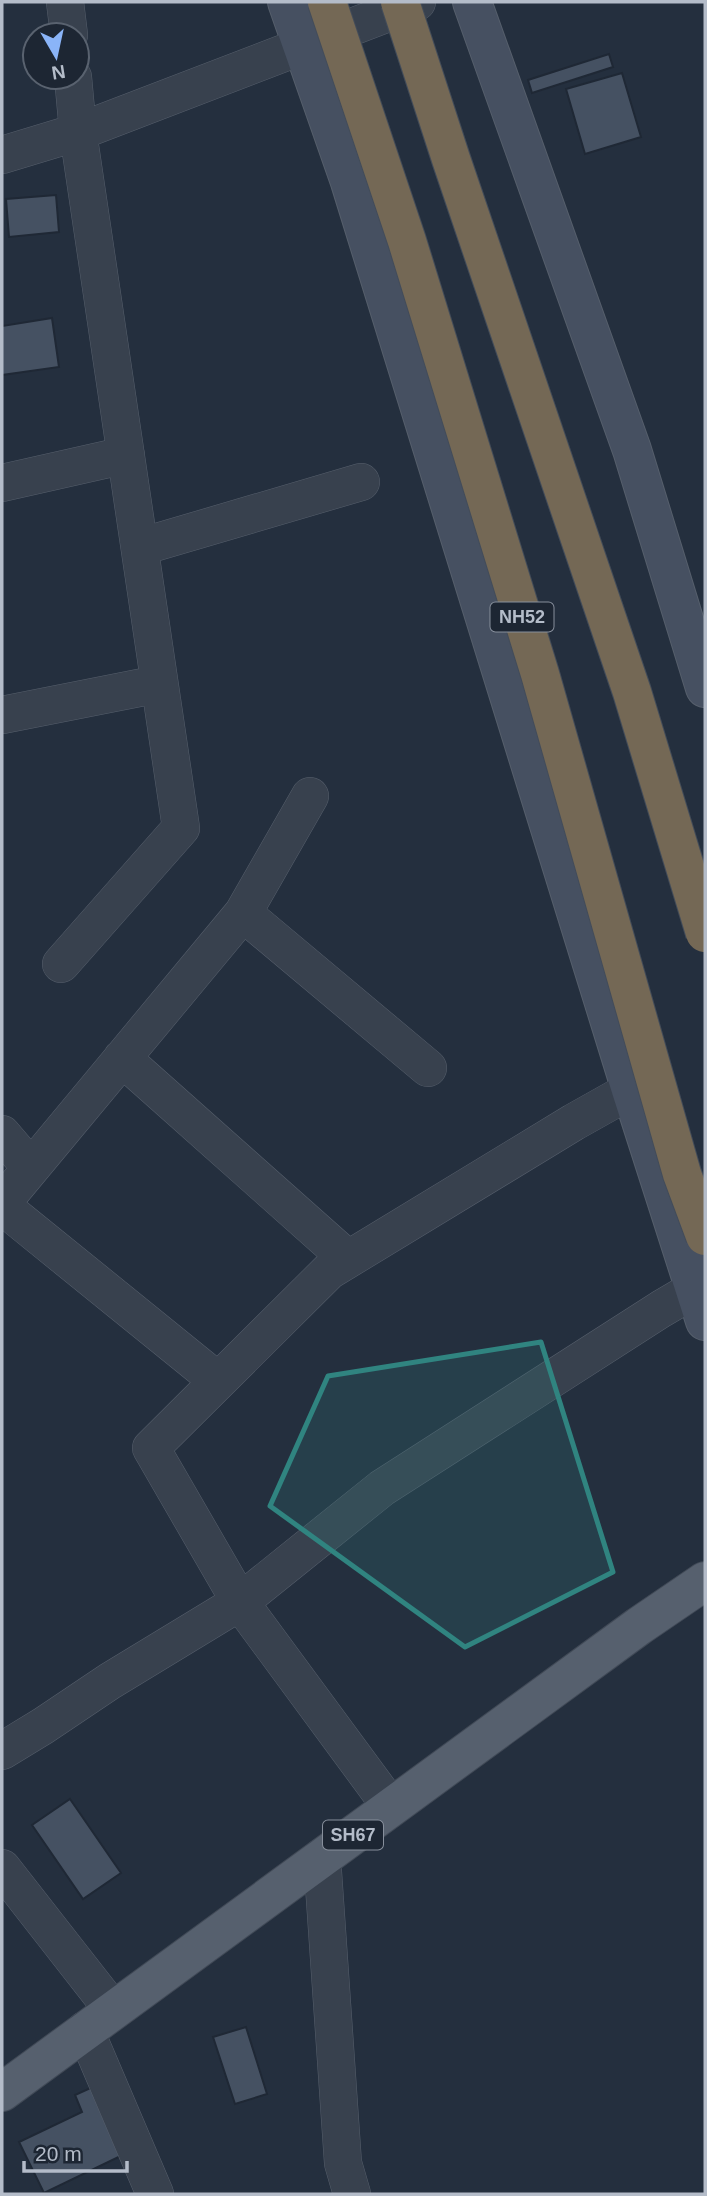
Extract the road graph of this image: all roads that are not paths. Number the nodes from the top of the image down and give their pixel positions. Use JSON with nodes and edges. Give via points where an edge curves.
{"nodes":[{"id":1,"x":65,"y":2,"type":"edge"},
{"id":2,"x":287,"y":2,"type":"edge"},
{"id":3,"x":327,"y":2,"type":"edge"},
{"id":4,"x":400,"y":2,"type":"edge"},
{"id":5,"x":416,"y":2,"type":"edge"},
{"id":6,"x":471,"y":2,"type":"edge"},
{"id":7,"x":67,"y":21,"type":"edge"},
{"id":8,"x":302,"y":46,"type":"junction"},
{"id":9,"x":74,"y":91,"type":"edge"},
{"id":10,"x":78,"y":132,"type":"junction"},
{"id":11,"x":2,"y":155,"type":"edge"},
{"id":12,"x":126,"y":455,"type":"junction"},
{"id":13,"x":361,"y":482,"type":"dead end"},
{"id":14,"x":2,"y":483,"type":"edge"},
{"id":15,"x":139,"y":547,"type":"junction"},
{"id":16,"x":159,"y":684,"type":"junction"},
{"id":17,"x":705,"y":688,"type":"edge"},
{"id":18,"x":2,"y":715,"type":"edge"},
{"id":19,"x":310,"y":796,"type":"dead end"},
{"id":20,"x":243,"y":913,"type":"junction"},
{"id":21,"x":705,"y":933,"type":"edge"},
{"id":22,"x":61,"y":964,"type":"dead end"},
{"id":23,"x":122,"y":1058,"type":"junction"},
{"id":24,"x":428,"y":1068,"type":"dead end"},
{"id":25,"x":631,"y":1090,"type":"junction"},
{"id":26,"x":2,"y":1134,"type":"edge"},
{"id":27,"x":31,"y":1168,"type":"junction"},
{"id":28,"x":2,"y":1205,"type":"edge"},
{"id":29,"x":705,"y":1236,"type":"edge"},
{"id":30,"x":348,"y":1259,"type":"junction"},
{"id":31,"x":700,"y":1305,"type":"edge"},
{"id":32,"x":218,"y":1381,"type":"junction"},
{"id":33,"x":705,"y":1581,"type":"edge"},
{"id":34,"x":240,"y":1602,"type":"junction"},
{"id":35,"x":2,"y":1751,"type":"edge"},
{"id":36,"x":391,"y":1807,"type":"junction"},
{"id":37,"x":322,"y":1857,"type":"junction"},
{"id":38,"x":2,"y":1868,"type":"edge"},
{"id":39,"x":99,"y":2020,"type":"junction"},
{"id":40,"x":2,"y":2092,"type":"edge"},
{"id":41,"x":155,"y":2194,"type":"edge"},
{"id":42,"x":352,"y":2194,"type":"edge"}],
"edges":[{"from":1,"to":7,"type":"street"},
{"from":2,"to":8,"type":"main road"},
{"from":3,"to":29,"type":"highway","number":"NH52","bridge":true,"via":[[407,240],[540,674],[682,1174]]},
{"from":4,"to":21,"type":"highway","bridge":true,"via":[[632,692]]},
{"from":5,"to":8,"type":"street"},
{"from":6,"to":17,"type":"main road","via":[[632,450]]},
{"from":8,"to":10,"type":"street"},
{"from":8,"to":25,"type":"main road","via":[[355,196]]},
{"from":9,"to":10,"type":"street"},
{"from":10,"to":11,"type":"street"},
{"from":10,"to":12,"type":"street"},
{"from":12,"to":14,"type":"street"},
{"from":12,"to":15,"type":"street"},
{"from":13,"to":15,"type":"street"},
{"from":15,"to":16,"type":"street"},
{"from":16,"to":18,"type":"street"},
{"from":16,"to":22,"type":"street","via":[[181,828]]},
{"from":19,"to":20,"type":"street"},
{"from":20,"to":23,"type":"street"},
{"from":20,"to":24,"type":"street"},
{"from":23,"to":27,"type":"street"},
{"from":23,"to":30,"type":"street"},
{"from":25,"to":30,"type":"street"},
{"from":25,"to":31,"type":"main road"},
{"from":26,"to":27,"type":"street"},
{"from":27,"to":28,"type":"street"},
{"from":28,"to":32,"type":"street"},
{"from":30,"to":32,"type":"street","via":[[329,1270]]},
{"from":31,"to":34,"type":"street","via":[[649,1316],[382,1488]]},
{"from":32,"to":34,"type":"street","via":[[150,1448]]},
{"from":33,"to":36,"type":"main road","number":"SH67"},
{"from":34,"to":35,"type":"street"},
{"from":34,"to":36,"type":"street"},
{"from":36,"to":37,"type":"main road","number":"SH67"},
{"from":37,"to":39,"type":"main road","number":"SH67"},
{"from":37,"to":42,"type":"street","via":[[343,2162]]},
{"from":38,"to":39,"type":"street"},
{"from":39,"to":40,"type":"main road","number":"SH67"},
{"from":39,"to":41,"type":"street"}]}
